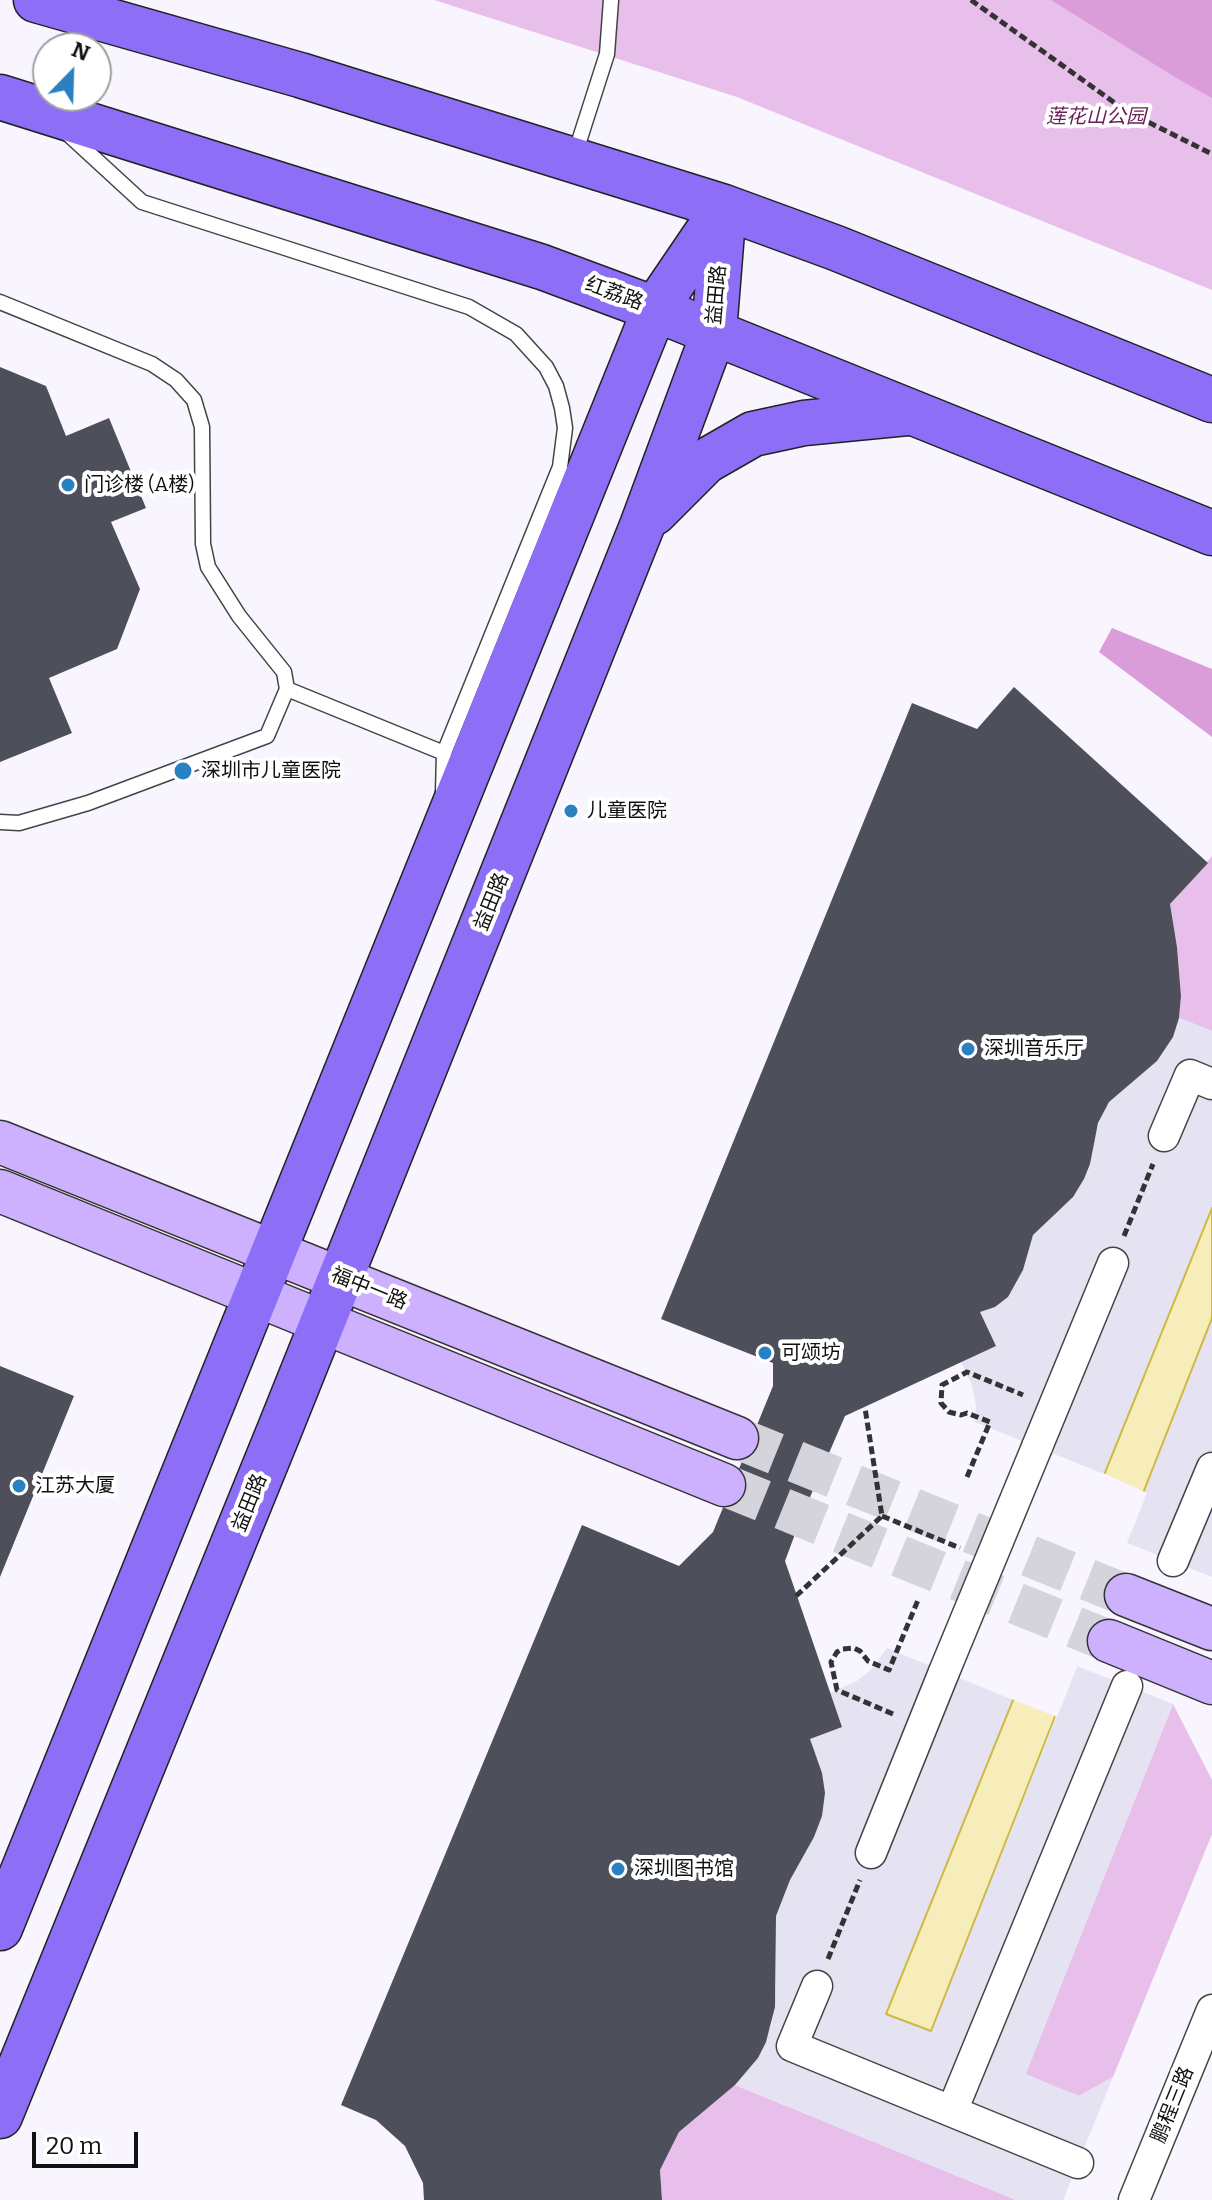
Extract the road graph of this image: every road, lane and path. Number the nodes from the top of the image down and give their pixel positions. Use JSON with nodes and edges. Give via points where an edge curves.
{"nodes":[{"id":1,"x":36,"y":0,"type":"edge"},
{"id":2,"x":611,"y":0,"type":"edge"},
{"id":3,"x":971,"y":0,"type":"edge"},
{"id":4,"x":0,"y":97,"type":"edge"},
{"id":5,"x":32,"y":107,"type":"edge"},
{"id":6,"x":43,"y":112,"type":"edge"},
{"id":7,"x":47,"y":112,"type":"edge"},
{"id":8,"x":1212,"y":154,"type":"edge"},
{"id":9,"x":573,"y":161,"type":"junction"},
{"id":10,"x":724,"y":207,"type":"junction"},
{"id":11,"x":0,"y":302,"type":"edge"},
{"id":12,"x":655,"y":309,"type":"junction"},
{"id":13,"x":714,"y":332,"type":"junction"},
{"id":14,"x":1212,"y":400,"type":"edge"},
{"id":15,"x":913,"y":413,"type":"junction"},
{"id":16,"x":642,"y":526,"type":"junction"},
{"id":17,"x":1212,"y":533,"type":"edge"},
{"id":18,"x":287,"y":689,"type":"junction"},
{"id":19,"x":444,"y":753,"type":"junction"},
{"id":20,"x":0,"y":822,"type":"edge"},
{"id":21,"x":441,"y":839,"type":"junction"},
{"id":22,"x":1212,"y":1084,"type":"edge"},
{"id":23,"x":1164,"y":1136,"type":"joint"},
{"id":24,"x":0,"y":1142,"type":"edge"},
{"id":25,"x":0,"y":1191,"type":"edge"},
{"id":26,"x":274,"y":1251,"type":"junction"},
{"id":27,"x":1113,"y":1263,"type":"joint"},
{"id":28,"x":341,"y":1278,"type":"junction"},
{"id":29,"x":256,"y":1295,"type":"junction"},
{"id":30,"x":322,"y":1323,"type":"junction"},
{"id":31,"x":1054,"y":1407,"type":"junction"},
{"id":32,"x":865,"y":1408,"type":"dead end"},
{"id":33,"x":737,"y":1438,"type":"tunnel mouth"},
{"id":34,"x":1212,"y":1468,"type":"edge"},
{"id":35,"x":967,"y":1477,"type":"dead end"},
{"id":36,"x":724,"y":1485,"type":"tunnel mouth"},
{"id":37,"x":882,"y":1516,"type":"junction"},
{"id":38,"x":991,"y":1560,"type":"junction"},
{"id":39,"x":1173,"y":1561,"type":"dead end"},
{"id":40,"x":1126,"y":1595,"type":"tunnel mouth"},
{"id":41,"x":796,"y":1596,"type":"dead end"},
{"id":42,"x":918,"y":1600,"type":"dead end"},
{"id":43,"x":1212,"y":1629,"type":"edge"},
{"id":44,"x":1109,"y":1641,"type":"tunnel mouth"},
{"id":45,"x":1212,"y":1683,"type":"edge"},
{"id":46,"x":1127,"y":1686,"type":"dead end"},
{"id":47,"x":923,"y":1726,"type":"junction"},
{"id":48,"x":871,"y":1853,"type":"joint"},
{"id":49,"x":1,"y":1924,"type":"edge"},
{"id":50,"x":817,"y":1986,"type":"joint"},
{"id":51,"x":1212,"y":2010,"type":"edge"},
{"id":52,"x":952,"y":2111,"type":"junction"},
{"id":53,"x":2,"y":2114,"type":"edge"},
{"id":54,"x":1078,"y":2163,"type":"dead end"},
{"id":55,"x":1134,"y":2200,"type":"edge"}],
"edges":[{"from":1,"to":9,"type":"main road"},
{"from":2,"to":9,"type":"lane","via":[[607,54]]},
{"from":3,"to":8,"type":"path","via":[[1126,111]]},
{"from":4,"to":5,"type":"main road","name":"红荔路"},
{"from":6,"to":19,"type":"lane","via":[[142,202],[469,307],[516,334],[546,367],[565,428],[560,467]]},
{"from":7,"to":12,"type":"main road","name":"红荔路","via":[[542,267]]},
{"from":9,"to":10,"type":"main road"},
{"from":10,"to":12,"type":"main road","name":"益田路"},
{"from":10,"to":13,"type":"main road","name":"益田路"},
{"from":10,"to":14,"type":"main road"},
{"from":11,"to":18,"type":"lane","via":[[152,364],[194,400],[202,427],[203,544],[208,567],[232,607],[284,672]]},
{"from":12,"to":13,"type":"main road","name":"红荔路"},
{"from":12,"to":21,"type":"main road","name":"益田路"},
{"from":13,"to":15,"type":"main road","name":"红荔路"},
{"from":13,"to":16,"type":"main road","name":"益田路"},
{"from":15,"to":16,"type":"main road","via":[[804,423],[753,434],[706,461]]},
{"from":15,"to":17,"type":"main road","name":"红荔路"},
{"from":16,"to":28,"type":"main road","name":"益田路"},
{"from":18,"to":19,"type":"lane"},
{"from":18,"to":20,"type":"lane","via":[[267,736],[75,808],[19,823]]},
{"from":19,"to":21,"type":"lane"},
{"from":21,"to":26,"type":"main road","name":"益田路"},
{"from":22,"to":23,"type":"street","via":[[1190,1075]]},
{"from":23,"to":27,"type":"path"},
{"from":24,"to":26,"type":"street","name":"福中一路"},
{"from":25,"to":29,"type":"street"},
{"from":26,"to":28,"type":"street","name":"福中一路"},
{"from":26,"to":29,"type":"main road","name":"益田路"},
{"from":27,"to":31,"type":"street"},
{"from":28,"to":30,"type":"main road","name":"益田路"},
{"from":28,"to":33,"type":"street","name":"福中一路"},
{"from":29,"to":30,"type":"street"},
{"from":29,"to":49,"type":"main road","name":"益田路"},
{"from":30,"to":36,"type":"street"},
{"from":30,"to":53,"type":"main road","name":"益田路"},
{"from":31,"to":35,"type":"path","via":[[967,1372],[946,1381],[939,1398],[944,1408],[990,1422]]},
{"from":31,"to":38,"type":"street","bridge":true},
{"from":32,"to":37,"type":"path","bridge":true},
{"from":34,"to":39,"type":"street"},
{"from":37,"to":38,"type":"path"},
{"from":37,"to":41,"type":"path","bridge":true},
{"from":38,"to":47,"type":"street","bridge":true},
{"from":40,"to":43,"type":"street"},
{"from":42,"to":47,"type":"path","via":[[889,1670],[854,1648],[837,1652],[830,1668],[837,1690]]},
{"from":44,"to":45,"type":"street"},
{"from":46,"to":52,"type":"street"},
{"from":47,"to":48,"type":"street"},
{"from":48,"to":50,"type":"path"},
{"from":50,"to":52,"type":"street","via":[[792,2046]]},
{"from":51,"to":55,"type":"street","name":"鹏程三路"},
{"from":52,"to":54,"type":"street"}]}
